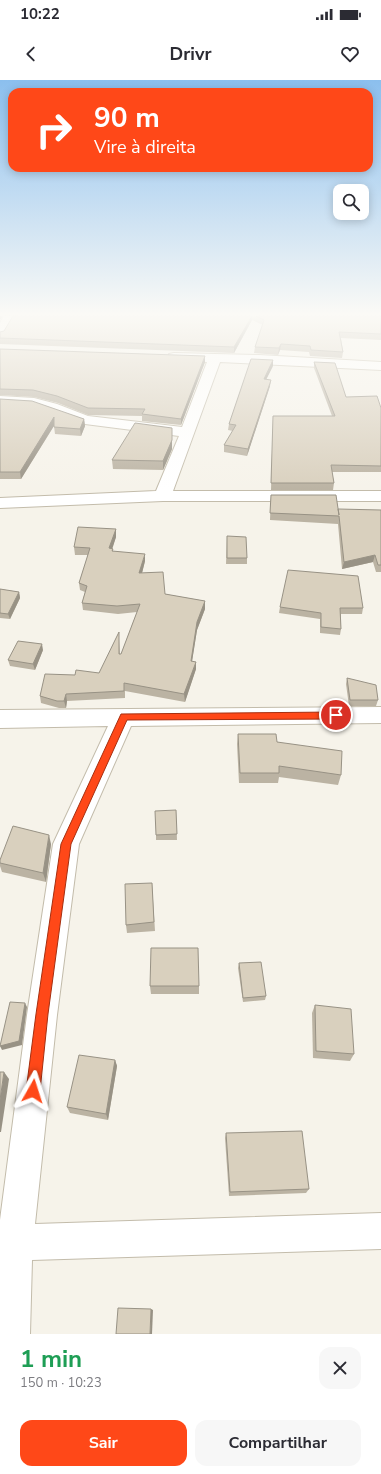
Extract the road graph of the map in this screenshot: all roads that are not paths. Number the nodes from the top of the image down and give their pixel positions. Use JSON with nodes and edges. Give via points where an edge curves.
{"nodes":[{"id":1,"x":209,"y":375,"type":"edge"},
{"id":2,"x":0,"y":400,"type":"edge"},
{"id":3,"x":186,"y":432,"type":"junction"},
{"id":4,"x":163,"y":496,"type":"junction"},
{"id":5,"x":381,"y":496,"type":"edge"},
{"id":6,"x":0,"y":503,"type":"edge"},
{"id":7,"x":381,"y":715,"type":"edge"},
{"id":8,"x":124,"y":717,"type":"junction"},
{"id":9,"x":0,"y":719,"type":"edge"},
{"id":10,"x":381,"y":1231,"type":"edge"},
{"id":11,"x":8,"y":1245,"type":"edge"},
{"id":12,"x":11,"y":1334,"type":"edge"}],
"edges":[{"from":1,"to":3,"type":"street","via":[[202,399]]},
{"from":2,"to":3,"type":"street","via":[[34,402],[85,420]]},
{"from":3,"to":4,"type":"street"},
{"from":4,"to":5,"type":"street"},
{"from":4,"to":6,"type":"street"},
{"from":7,"to":8,"type":"street"},
{"from":8,"to":9,"type":"street"},
{"from":8,"to":11,"type":"street","via":[[66,844]]},
{"from":10,"to":11,"type":"street"},
{"from":11,"to":12,"type":"street"}]}
